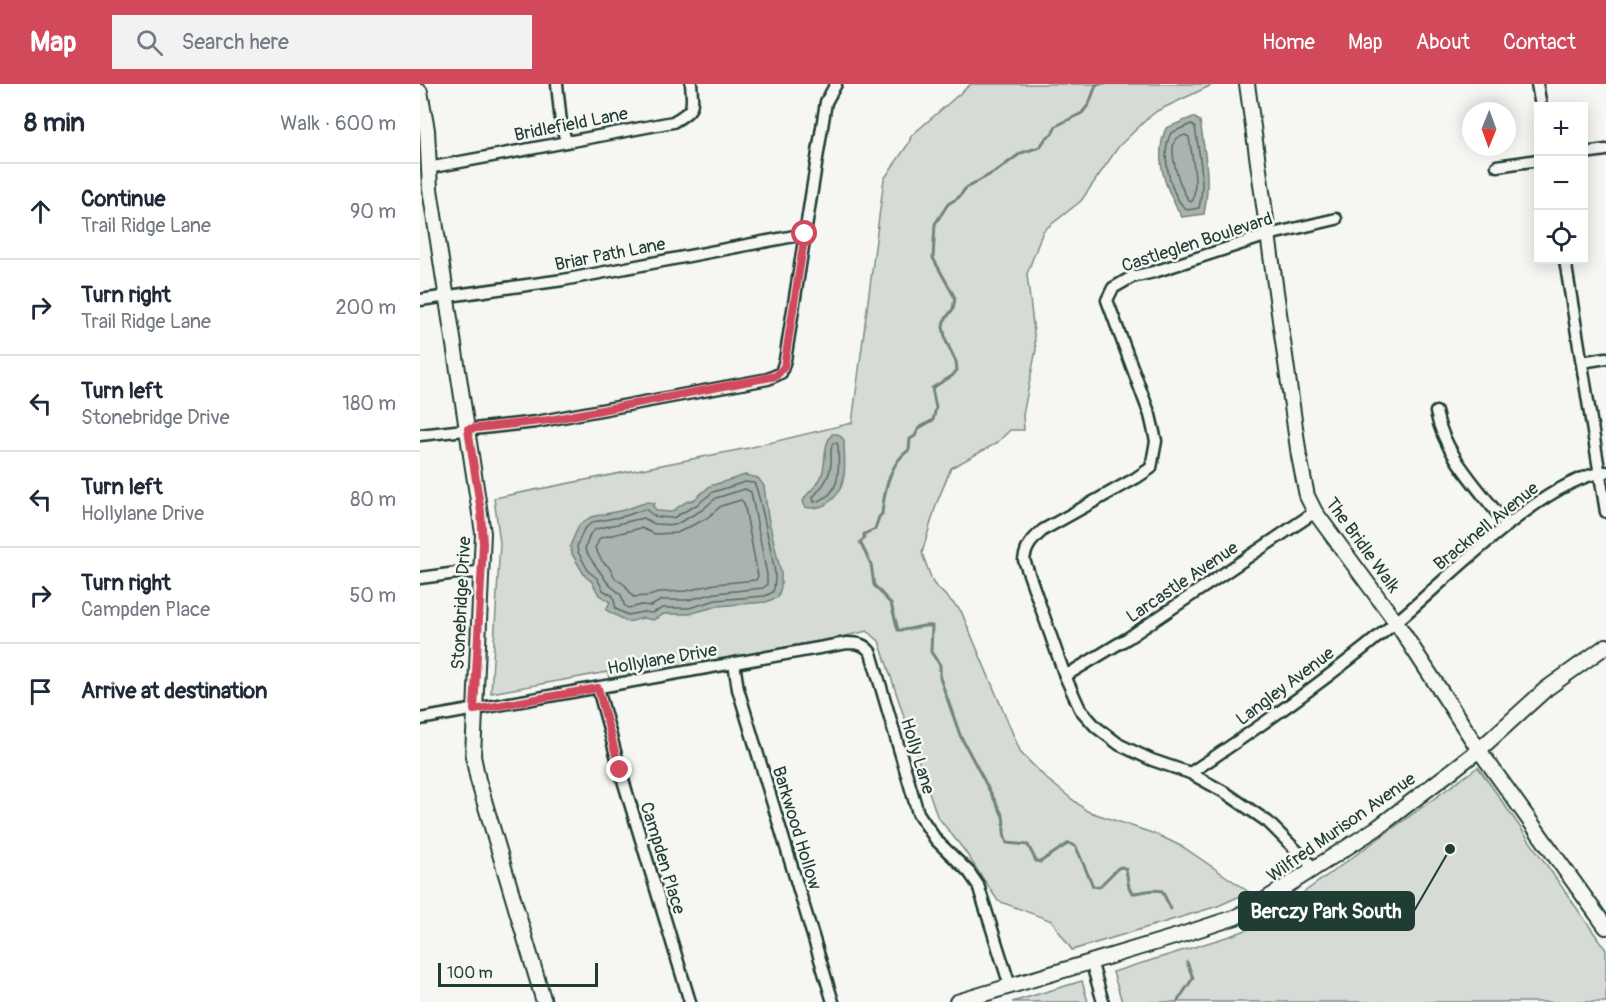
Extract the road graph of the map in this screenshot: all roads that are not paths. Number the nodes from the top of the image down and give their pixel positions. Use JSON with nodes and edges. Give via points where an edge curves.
{"nodes":[{"id":1,"x":557,"y":84,"type":"edge"},
{"id":2,"x":691,"y":84,"type":"edge"},
{"id":3,"x":836,"y":84,"type":"edge"},
{"id":4,"x":1247,"y":84,"type":"edge"},
{"id":5,"x":1537,"y":84,"type":"edge"},
{"id":6,"x":420,"y":92,"type":"edge"},
{"id":7,"x":1539,"y":102,"type":"edge"},
{"id":8,"x":566,"y":141,"type":"junction"},
{"id":9,"x":1606,"y":150,"type":"edge"},
{"id":10,"x":1588,"y":152,"type":"edge"},
{"id":11,"x":1534,"y":161,"type":"edge"},
{"id":12,"x":1497,"y":166,"type":"dead end"},
{"id":13,"x":428,"y":168,"type":"junction"},
{"id":14,"x":1336,"y":219,"type":"dead end"},
{"id":15,"x":805,"y":234,"type":"junction"},
{"id":16,"x":1268,"y":235,"type":"junction"},
{"id":17,"x":1566,"y":264,"type":"edge"},
{"id":18,"x":447,"y":296,"type":"junction"},
{"id":19,"x":420,"y":300,"type":"edge"},
{"id":20,"x":1606,"y":358,"type":"edge"},
{"id":21,"x":1582,"y":362,"type":"junction"},
{"id":22,"x":1436,"y":412,"type":"dead end"},
{"id":23,"x":468,"y":429,"type":"junction"},
{"id":24,"x":420,"y":435,"type":"edge"},
{"id":25,"x":1603,"y":472,"type":"edge"},
{"id":26,"x":1315,"y":512,"type":"junction"},
{"id":27,"x":1606,"y":512,"type":"edge"},
{"id":28,"x":1508,"y":526,"type":"junction"},
{"id":29,"x":482,"y":573,"type":"junction"},
{"id":30,"x":420,"y":578,"type":"edge"},
{"id":31,"x":1396,"y":622,"type":"junction"},
{"id":32,"x":1606,"y":646,"type":"edge"},
{"id":33,"x":734,"y":663,"type":"junction"},
{"id":34,"x":1065,"y":676,"type":"junction"},
{"id":35,"x":598,"y":688,"type":"junction"},
{"id":36,"x":474,"y":710,"type":"junction"},
{"id":37,"x":420,"y":719,"type":"edge"},
{"id":38,"x":1479,"y":750,"type":"junction"},
{"id":39,"x":1190,"y":773,"type":"junction"},
{"id":40,"x":1315,"y":869,"type":"junction"},
{"id":41,"x":1606,"y":927,"type":"edge"},
{"id":42,"x":1090,"y":961,"type":"junction"},
{"id":43,"x":1010,"y":986,"type":"junction"},
{"id":44,"x":544,"y":1002,"type":"edge"},
{"id":45,"x":690,"y":1002,"type":"edge"},
{"id":46,"x":833,"y":1002,"type":"edge"},
{"id":47,"x":957,"y":1002,"type":"edge"},
{"id":48,"x":1103,"y":1002,"type":"edge"}],
"edges":[{"from":1,"to":8,"type":"street"},
{"from":2,"to":8,"type":"street","name":"Bridlefield Lane","via":[[693,105],[673,122]]},
{"from":3,"to":15,"type":"street","via":[[826,102]]},
{"from":4,"to":16,"type":"street","name":"The Bridle Walk"},
{"from":5,"to":7,"type":"street"},
{"from":6,"to":13,"type":"street","name":"Stonebridge Drive"},
{"from":8,"to":13,"type":"street","name":"Bridlefield Lane"},
{"from":9,"to":10,"type":"street"},
{"from":11,"to":12,"type":"street"},
{"from":13,"to":18,"type":"street","name":"Stonebridge Drive"},
{"from":14,"to":16,"type":"street","name":"Castleglen Boulevard"},
{"from":15,"to":18,"type":"street","name":"Briar Path Lane","via":[[563,280]]},
{"from":15,"to":23,"type":"street","via":[[784,367],[776,376],[543,421]]},
{"from":16,"to":26,"type":"street","name":"The Bridle Walk","via":[[1299,456],[1307,496]]},
{"from":16,"to":34,"type":"street","name":"Castleglen Boulevard","via":[[1132,277],[1113,288],[1107,300],[1150,415],[1155,456],[1151,468],[1043,530],[1026,549],[1024,560]]},
{"from":17,"to":21,"type":"street"},
{"from":18,"to":19,"type":"street","name":"Briar Path Lane"},
{"from":18,"to":23,"type":"street","name":"Stonebridge Drive"},
{"from":20,"to":21,"type":"street"},
{"from":21,"to":25,"type":"street"},
{"from":22,"to":28,"type":"street","via":[[1447,446]]},
{"from":23,"to":24,"type":"street"},
{"from":23,"to":29,"type":"street","name":"Stonebridge Drive","via":[[483,533]]},
{"from":25,"to":27,"type":"street"},
{"from":25,"to":28,"type":"street","name":"Bracknell Avenue","via":[[1564,486]]},
{"from":26,"to":31,"type":"street","name":"The Bridle Walk"},
{"from":26,"to":34,"type":"street","name":"Larcastle Avenue"},
{"from":28,"to":31,"type":"street","name":"Bracknell Avenue"},
{"from":29,"to":30,"type":"street"},
{"from":29,"to":36,"type":"street","name":"Stonebridge Drive"},
{"from":31,"to":38,"type":"street","name":"The Bridle Walk"},
{"from":31,"to":39,"type":"street","name":"Langley Avenue","via":[[1281,712]]},
{"from":32,"to":38,"type":"street","name":"Wilfred Murison Avenue","via":[[1546,689]]},
{"from":33,"to":35,"type":"street","name":"Hollylane Drive"},
{"from":33,"to":43,"type":"street","name":"Holly Lane","via":[[847,643],[867,647],[918,813],[936,840],[978,885]]},
{"from":33,"to":46,"type":"street","name":"Barkwood Hollow","via":[[738,689]]},
{"from":34,"to":39,"type":"street","name":"Castleglen Boulevard","via":[[1080,709],[1096,727],[1120,745]]},
{"from":35,"to":36,"type":"street","name":"Hollylane Drive"},
{"from":35,"to":45,"type":"street","name":"Campden Place"},
{"from":36,"to":37,"type":"street","name":"Hollylane Drive"},
{"from":36,"to":44,"type":"street","name":"Stonebridge Drive","via":[[472,748],[476,773]]},
{"from":38,"to":40,"type":"street","name":"Wilfred Murison Avenue","via":[[1377,828]]},
{"from":38,"to":41,"type":"street","name":"The Bridle Walk"},
{"from":39,"to":40,"type":"street","name":"Castleglen Boulevard","via":[[1268,822]]},
{"from":40,"to":42,"type":"street","name":"Wilfred Murison Avenue","via":[[1236,917]]},
{"from":42,"to":43,"type":"street","name":"Wilfred Murison Avenue"},
{"from":42,"to":48,"type":"street"},
{"from":43,"to":47,"type":"street","name":"Wilfred Murison Avenue"}]}
